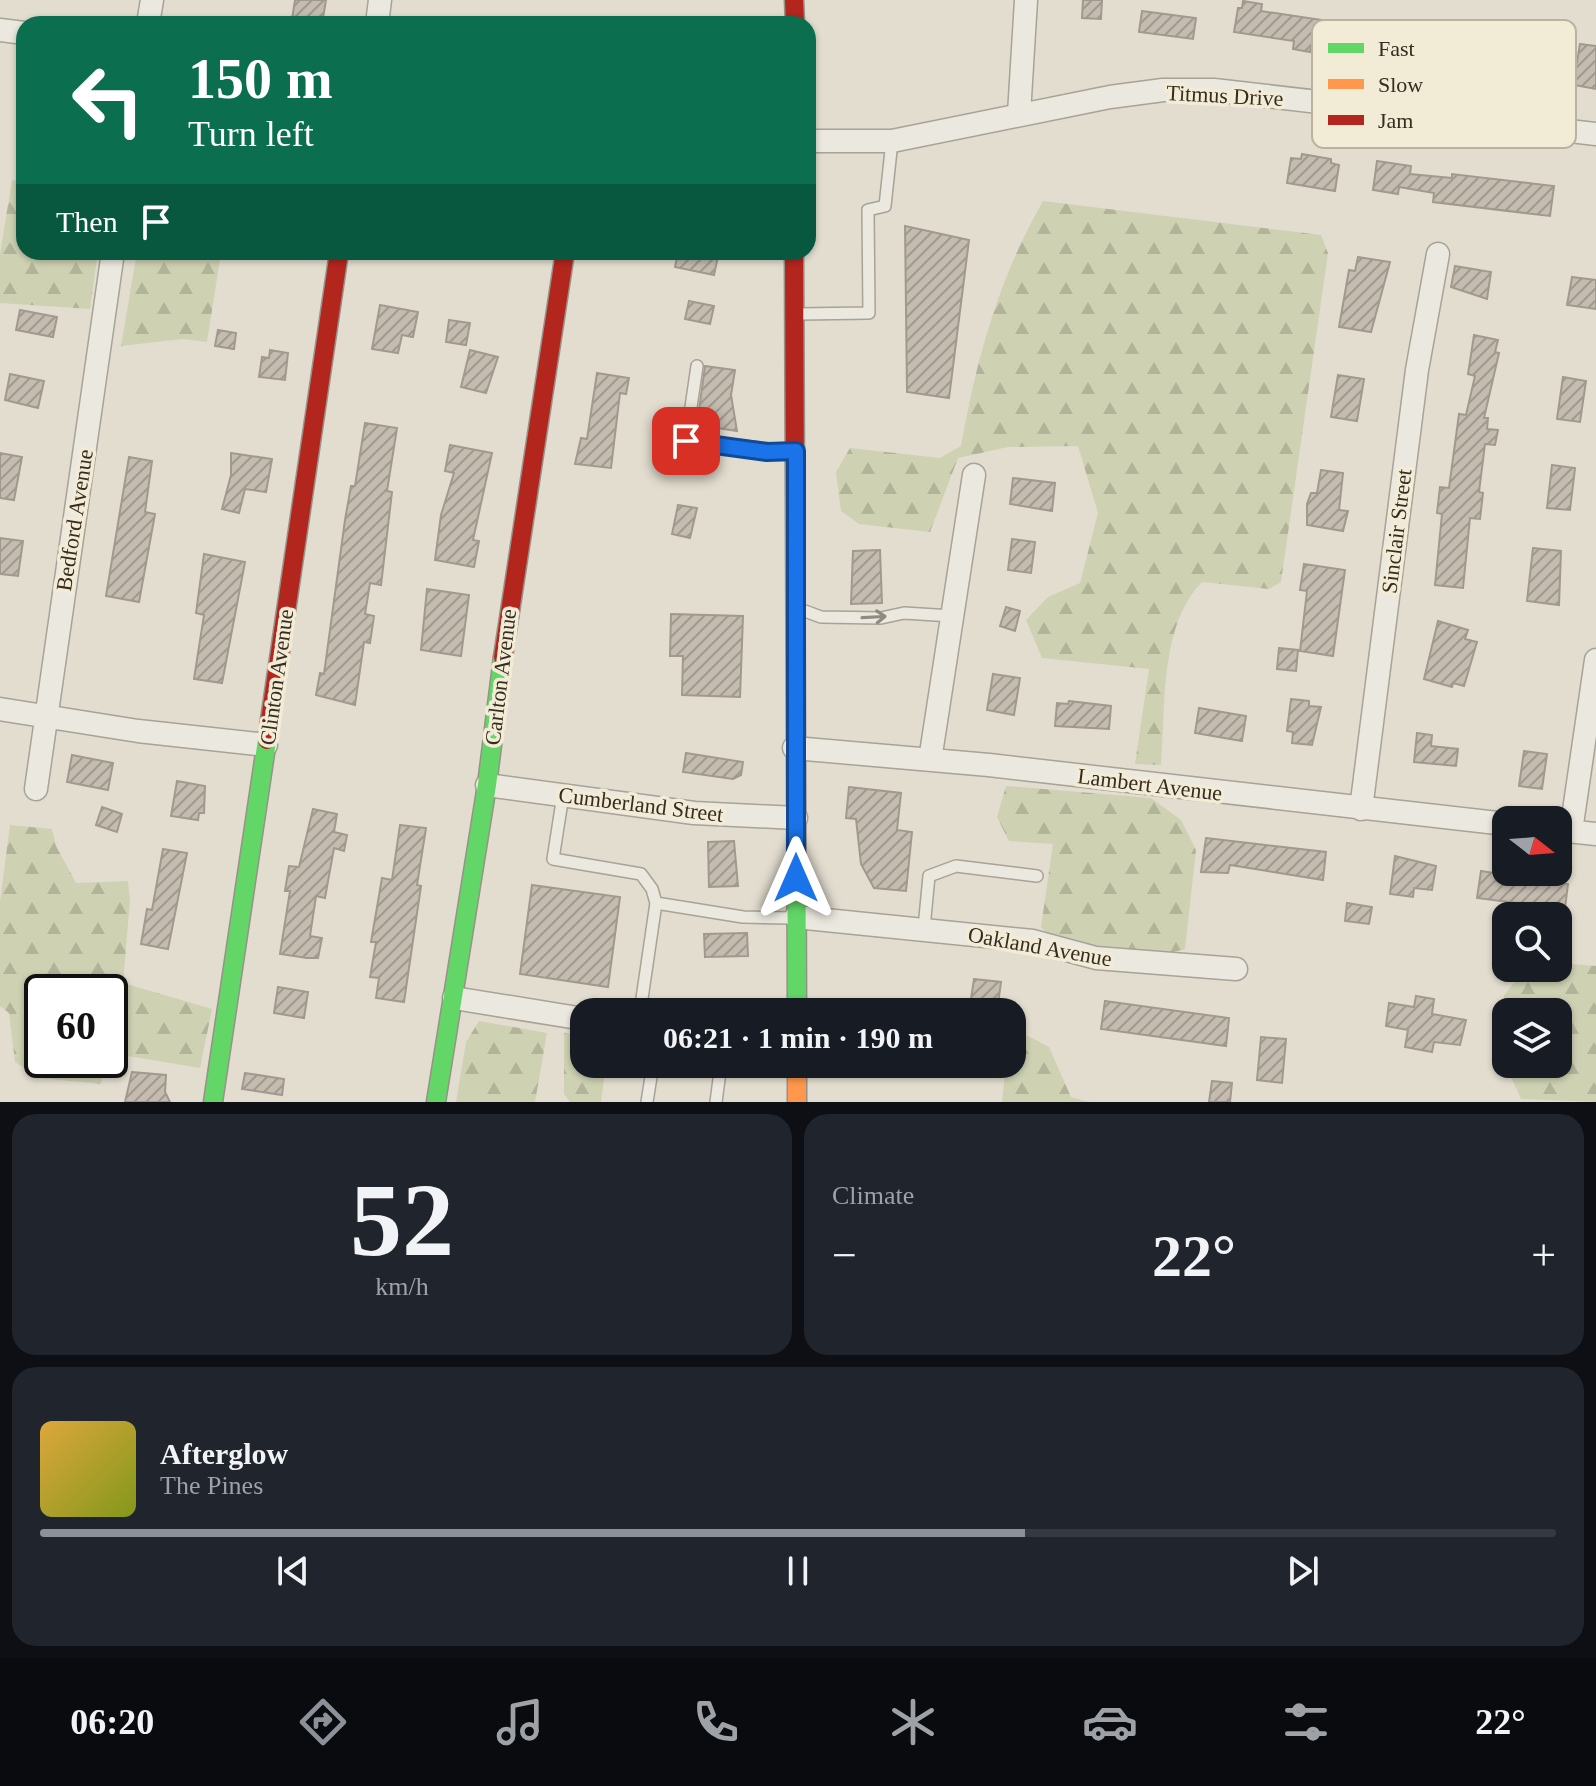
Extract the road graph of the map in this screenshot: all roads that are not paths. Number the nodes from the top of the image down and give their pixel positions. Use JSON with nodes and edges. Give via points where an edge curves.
{"nodes":[{"id":1,"x":1026,"y":0,"type":"edge"},
{"id":2,"x":1312,"y":101,"type":"edge"},
{"id":3,"x":1019,"y":114,"type":"junction"},
{"id":4,"x":1576,"y":132,"type":"edge"},
{"id":5,"x":1596,"y":134,"type":"edge"},
{"id":6,"x":816,"y":141,"type":"edge"},
{"id":7,"x":892,"y":141,"type":"junction"},
{"id":8,"x":1438,"y":254,"type":"dead end"},
{"id":9,"x":112,"y":260,"type":"edge"},
{"id":10,"x":338,"y":260,"type":"edge"},
{"id":11,"x":564,"y":260,"type":"edge"},
{"id":12,"x":794,"y":260,"type":"edge"},
{"id":13,"x":795,"y":313,"type":"junction"},
{"id":14,"x":697,"y":366,"type":"dead end"},
{"id":15,"x":796,"y":451,"type":"junction"},
{"id":16,"x":974,"y":475,"type":"dead end"},
{"id":17,"x":798,"y":608,"type":"junction"},
{"id":18,"x":952,"y":616,"type":"junction"},
{"id":19,"x":1596,"y":660,"type":"edge"},
{"id":20,"x":0,"y":709,"type":"edge"},
{"id":21,"x":47,"y":716,"type":"junction"},
{"id":22,"x":266,"y":745,"type":"junction"},
{"id":23,"x":794,"y":748,"type":"junction"},
{"id":24,"x":930,"y":760,"type":"junction"},
{"id":25,"x":487,"y":785,"type":"junction"},
{"id":26,"x":36,"y":789,"type":"dead end"},
{"id":27,"x":563,"y":795,"type":"junction"},
{"id":28,"x":1569,"y":806,"type":"edge"},
{"id":29,"x":1361,"y":809,"type":"junction"},
{"id":30,"x":796,"y":818,"type":"junction"},
{"id":31,"x":1492,"y":823,"type":"edge"},
{"id":32,"x":1572,"y":831,"type":"edge"},
{"id":33,"x":1596,"y":834,"type":"edge"},
{"id":34,"x":1037,"y":876,"type":"dead end"},
{"id":35,"x":656,"y":903,"type":"junction"},
{"id":36,"x":796,"y":917,"type":"junction"},
{"id":37,"x":924,"y":928,"type":"junction"},
{"id":38,"x":1236,"y":969,"type":"dead end"},
{"id":39,"x":454,"y":998,"type":"junction"},
{"id":40,"x":642,"y":998,"type":"edge"},
{"id":41,"x":797,"y":998,"type":"edge"},
{"id":42,"x":570,"y":1017,"type":"edge"},
{"id":43,"x":651,"y":1078,"type":"edge"},
{"id":44,"x":719,"y":1078,"type":"edge"},
{"id":45,"x":797,"y":1078,"type":"edge"},
{"id":46,"x":213,"y":1102,"type":"edge"},
{"id":47,"x":436,"y":1102,"type":"edge"},
{"id":48,"x":647,"y":1102,"type":"edge"},
{"id":49,"x":716,"y":1102,"type":"edge"},
{"id":50,"x":797,"y":1102,"type":"edge"}],
"edges":[{"from":1,"to":3,"type":"street"},
{"from":2,"to":3,"type":"street","name":"Titmus Drive","via":[[1214,90],[1110,97]]},
{"from":3,"to":7,"type":"street","name":"Titmus Drive"},
{"from":4,"to":5,"type":"street","name":"Titmus Drive"},
{"from":6,"to":7,"type":"street","name":"Titmus Drive"},
{"from":7,"to":13,"type":"lane","via":[[885,206],[868,210],[869,313]]},
{"from":8,"to":29,"type":"street","name":"Sinclair Street","via":[[1417,370]]},
{"from":9,"to":21,"type":"street","name":"Bedford Avenue"},
{"from":10,"to":22,"type":"street","name":"Clinton Avenue"},
{"from":11,"to":25,"type":"street","name":"Carlton Avenue"},
{"from":12,"to":13,"type":"street"},
{"from":13,"to":15,"type":"street"},
{"from":14,"to":15,"type":"lane","via":[[686,441]]},
{"from":15,"to":17,"type":"street"},
{"from":16,"to":18,"type":"street"},
{"from":17,"to":18,"type":"lane","one_way":true,"via":[[821,617]]},
{"from":17,"to":23,"type":"street"},
{"from":18,"to":24,"type":"street"},
{"from":19,"to":28,"type":"street"},
{"from":20,"to":21,"type":"street"},
{"from":21,"to":22,"type":"street"},
{"from":21,"to":26,"type":"street","name":"Bedford Avenue"},
{"from":22,"to":46,"type":"street","name":"Clinton Avenue"},
{"from":23,"to":24,"type":"street","name":"Lambert Avenue"},
{"from":23,"to":30,"type":"street"},
{"from":24,"to":29,"type":"street","name":"Lambert Avenue"},
{"from":25,"to":27,"type":"street","name":"Cumberland Street"},
{"from":25,"to":39,"type":"street","name":"Carlton Avenue"},
{"from":27,"to":30,"type":"street","name":"Cumberland Street","via":[[694,813]]},
{"from":27,"to":35,"type":"lane","via":[[553,859],[641,874]]},
{"from":29,"to":31,"type":"street","name":"Lambert Avenue"},
{"from":30,"to":36,"type":"street"},
{"from":32,"to":33,"type":"street"},
{"from":34,"to":37,"type":"lane","via":[[956,866],[929,876]]},
{"from":35,"to":36,"type":"lane","via":[[743,917]]},
{"from":35,"to":40,"type":"lane"},
{"from":36,"to":37,"type":"street","name":"Oakland Avenue"},
{"from":36,"to":41,"type":"street"},
{"from":37,"to":38,"type":"street","name":"Oakland Avenue","via":[[1033,941],[1096,958]]},
{"from":39,"to":42,"type":"street"},
{"from":39,"to":47,"type":"street","name":"Carlton Avenue"},
{"from":43,"to":48,"type":"lane"},
{"from":44,"to":49,"type":"lane"},
{"from":45,"to":50,"type":"street"}]}
